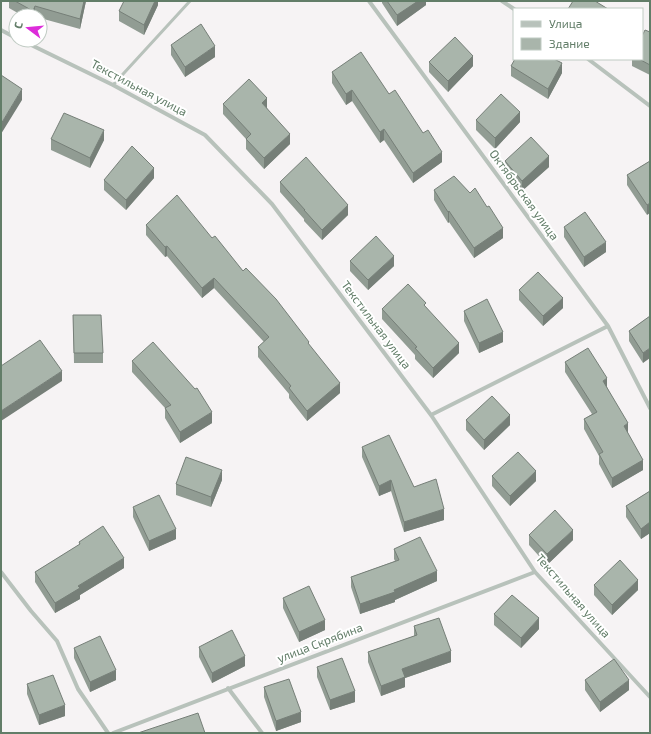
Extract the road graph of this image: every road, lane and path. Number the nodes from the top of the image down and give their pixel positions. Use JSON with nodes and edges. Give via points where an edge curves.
{"nodes":[{"id":1,"x":190,"y":1,"type":"edge"},
{"id":2,"x":369,"y":1,"type":"edge"},
{"id":3,"x":502,"y":1,"type":"edge"},
{"id":4,"x":513,"y":8,"type":"edge"},
{"id":5,"x":37,"y":48,"type":"edge"},
{"id":6,"x":589,"y":60,"type":"edge"},
{"id":7,"x":113,"y":85,"type":"junction"},
{"id":8,"x":650,"y":106,"type":"edge"},
{"id":9,"x":608,"y":326,"type":"junction"},
{"id":10,"x":650,"y":408,"type":"edge"},
{"id":11,"x":431,"y":415,"type":"junction"},
{"id":12,"x":1,"y":572,"type":"edge"},
{"id":13,"x":535,"y":572,"type":"junction"},
{"id":14,"x":228,"y":688,"type":"junction"},
{"id":15,"x":650,"y":697,"type":"edge"},
{"id":16,"x":108,"y":733,"type":"edge"},
{"id":17,"x":113,"y":733,"type":"edge"},
{"id":18,"x":262,"y":733,"type":"edge"}],
"edges":[{"from":1,"to":7,"type":"lane"},
{"from":2,"to":9,"type":"street","name":"Октябрьская улица"},
{"from":3,"to":4,"type":"street"},
{"from":5,"to":7,"type":"street","name":"Текстильная улица"},
{"from":6,"to":8,"type":"street"},
{"from":7,"to":11,"type":"street","name":"Текстильная улица","via":[[205,135],[272,204]]},
{"from":9,"to":10,"type":"street","name":"Октябрьская улица"},
{"from":9,"to":11,"type":"street"},
{"from":11,"to":13,"type":"street","name":"Текстильная улица"},
{"from":12,"to":16,"type":"street","via":[[57,641],[78,689]]},
{"from":13,"to":14,"type":"street","name":"улица Скрябина"},
{"from":13,"to":15,"type":"street","name":"Текстильная улица"},
{"from":14,"to":17,"type":"street","name":"улица Скрябина"},
{"from":14,"to":18,"type":"street"}]}
